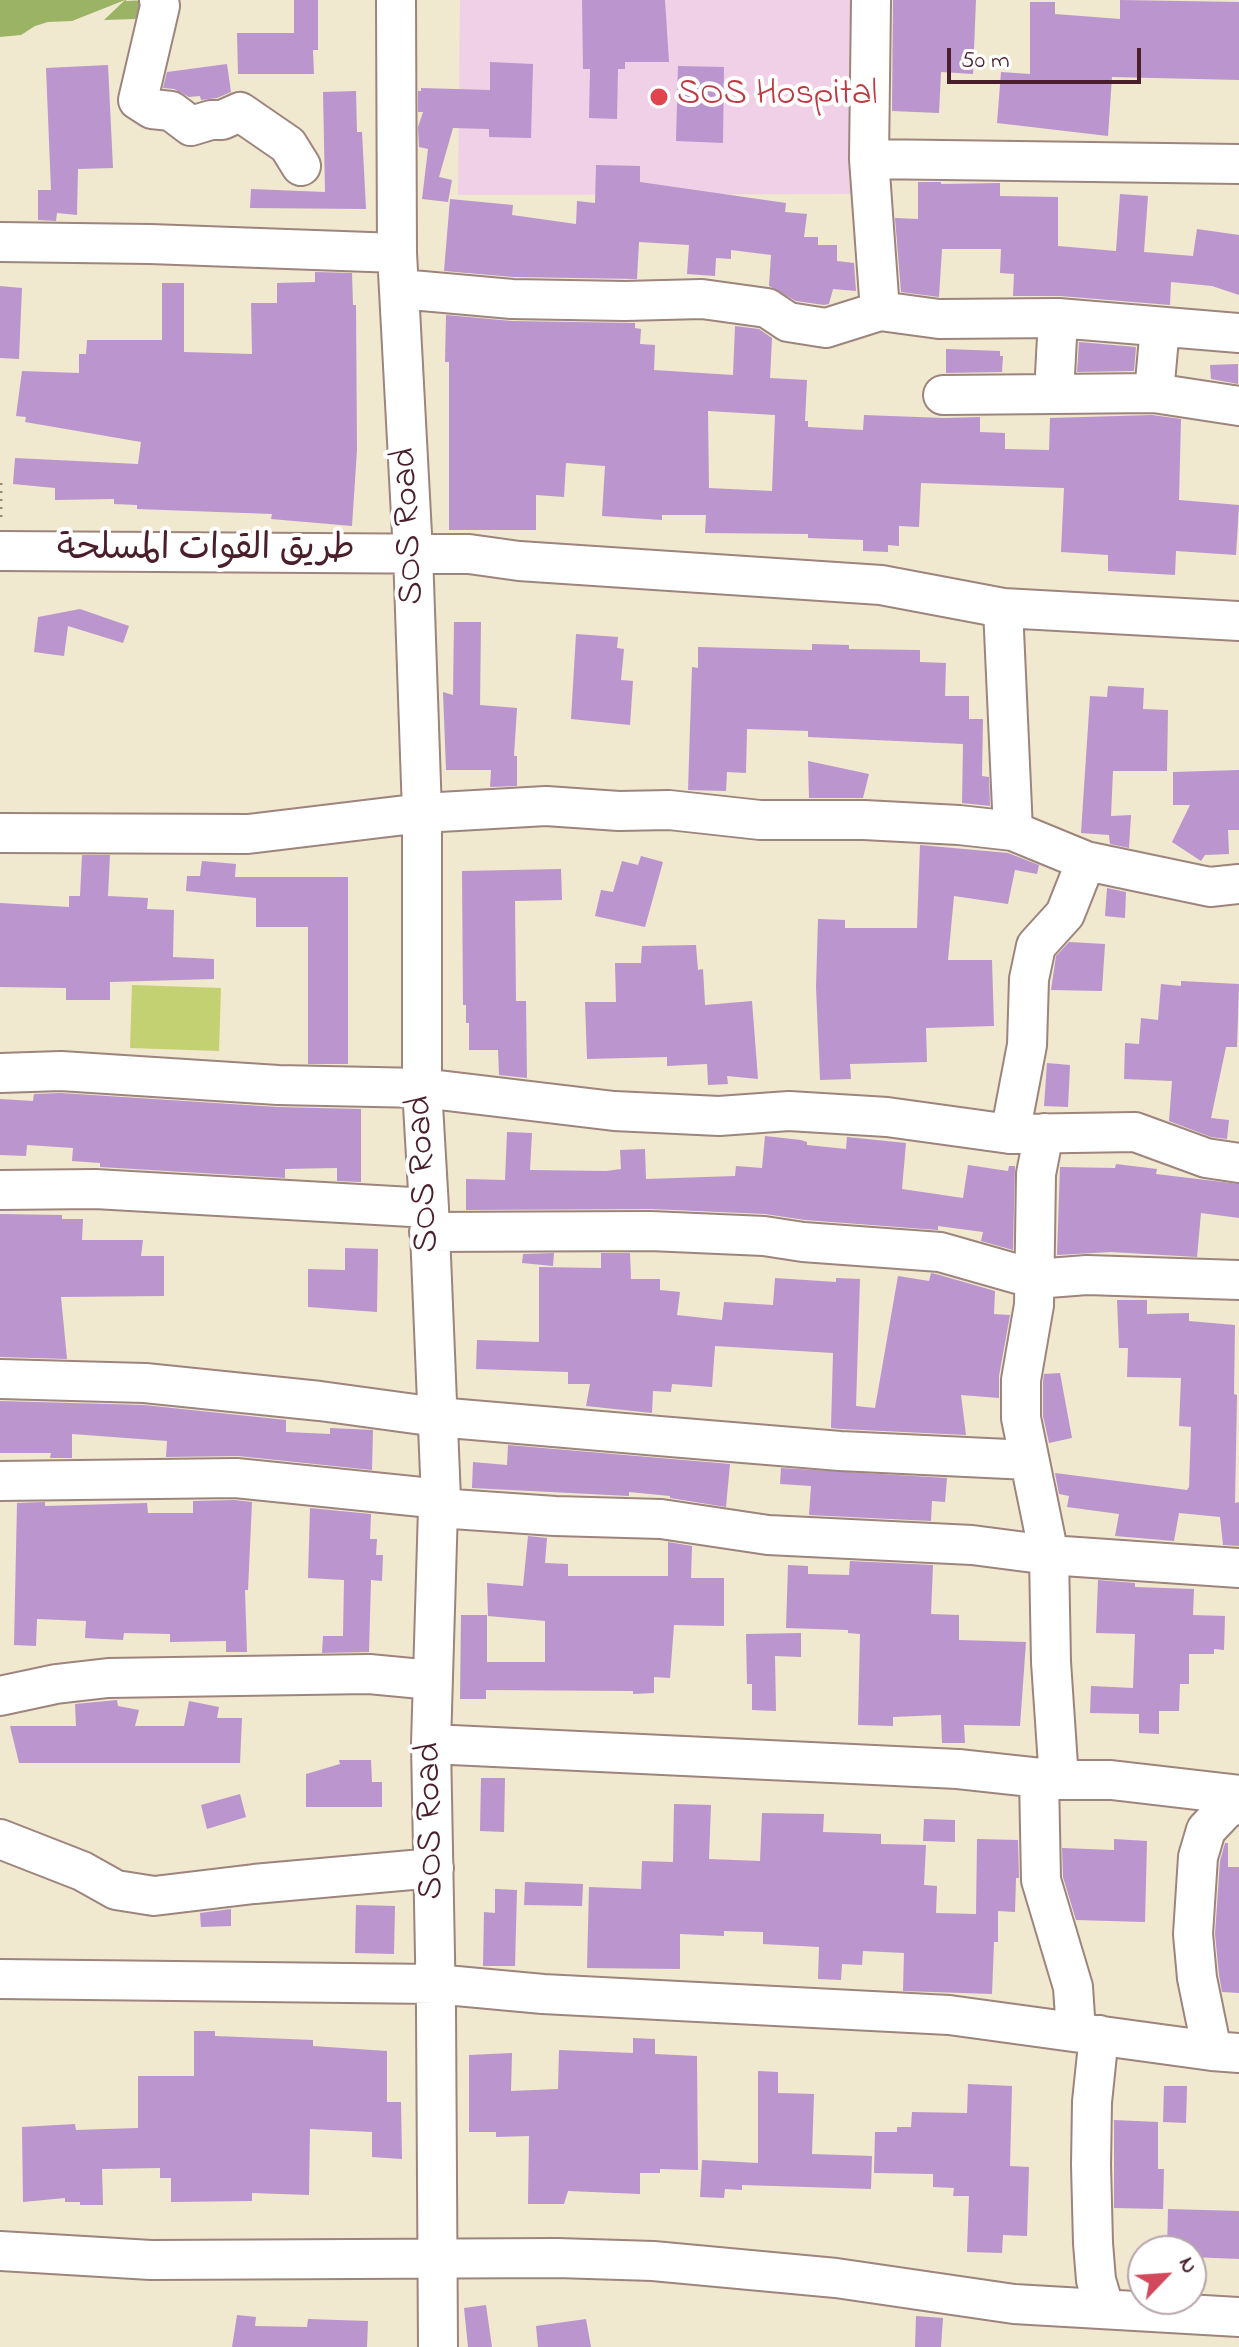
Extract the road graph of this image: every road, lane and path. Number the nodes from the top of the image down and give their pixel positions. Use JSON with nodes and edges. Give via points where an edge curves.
{"nodes":[{"id":1,"x":159,"y":0,"type":"edge"},
{"id":2,"x":396,"y":0,"type":"edge"},
{"id":3,"x":871,"y":0,"type":"edge"},
{"id":4,"x":869,"y":159,"type":"junction"},
{"id":5,"x":1239,"y":164,"type":"edge"},
{"id":6,"x":301,"y":166,"type":"dead end"},
{"id":7,"x":0,"y":242,"type":"edge"},
{"id":8,"x":398,"y":271,"type":"junction"},
{"id":9,"x":880,"y":311,"type":"junction"},
{"id":10,"x":1058,"y":318,"type":"junction"},
{"id":11,"x":1160,"y":327,"type":"junction"},
{"id":12,"x":1239,"y":333,"type":"edge"},
{"id":13,"x":1154,"y":393,"type":"junction"},
{"id":14,"x":1054,"y":394,"type":"junction"},
{"id":15,"x":943,"y":395,"type":"dead end"},
{"id":16,"x":1239,"y":406,"type":"edge"},
{"id":17,"x":0,"y":483,"type":"edge"},
{"id":18,"x":0,"y":519,"type":"edge"},
{"id":19,"x":0,"y":551,"type":"edge"},
{"id":20,"x":413,"y":553,"type":"junction"},
{"id":21,"x":1003,"y":608,"type":"junction"},
{"id":22,"x":1239,"y":621,"type":"edge"},
{"id":23,"x":422,"y":813,"type":"junction"},
{"id":24,"x":1013,"y":831,"type":"junction"},
{"id":25,"x":0,"y":833,"type":"edge"},
{"id":26,"x":1086,"y":861,"type":"junction"},
{"id":27,"x":1239,"y":884,"type":"edge"},
{"id":28,"x":0,"y":1073,"type":"edge"},
{"id":29,"x":422,"y":1088,"type":"junction"},
{"id":30,"x":1027,"y":1134,"type":"junction"},
{"id":31,"x":1239,"y":1163,"type":"edge"},
{"id":32,"x":0,"y":1190,"type":"edge"},
{"id":33,"x":429,"y":1220,"type":"junction"},
{"id":34,"x":1035,"y":1279,"type":"junction"},
{"id":35,"x":1239,"y":1280,"type":"edge"},
{"id":36,"x":0,"y":1379,"type":"edge"},
{"id":37,"x":437,"y":1417,"type":"junction"},
{"id":38,"x":1029,"y":1460,"type":"junction"},
{"id":39,"x":0,"y":1481,"type":"edge"},
{"id":40,"x":439,"y":1504,"type":"junction"},
{"id":41,"x":1049,"y":1555,"type":"junction"},
{"id":42,"x":1239,"y":1568,"type":"edge"},
{"id":43,"x":432,"y":1680,"type":"junction"},
{"id":44,"x":0,"y":1696,"type":"edge"},
{"id":45,"x":431,"y":1744,"type":"junction"},
{"id":46,"x":1049,"y":1779,"type":"junction"},
{"id":47,"x":1239,"y":1795,"type":"edge"},
{"id":48,"x":1239,"y":1801,"type":"edge"},
{"id":49,"x":0,"y":1839,"type":"edge"},
{"id":50,"x":434,"y":1868,"type":"junction"},
{"id":51,"x":0,"y":1979,"type":"edge"},
{"id":52,"x":435,"y":1984,"type":"junction"},
{"id":53,"x":1088,"y":2033,"type":"junction"},
{"id":54,"x":1226,"y":2052,"type":"edge"},
{"id":55,"x":0,"y":2251,"type":"edge"},
{"id":56,"x":438,"y":2260,"type":"junction"},
{"id":57,"x":1104,"y":2307,"type":"junction"},
{"id":58,"x":1239,"y":2317,"type":"edge"},
{"id":59,"x":438,"y":2347,"type":"edge"}],
"edges":[{"from":1,"to":6,"type":"street","via":[[138,100],[152,109],[171,111],[191,126],[240,112],[288,145]]},
{"from":2,"to":8,"type":"street","name":"SOS Road"},
{"from":3,"to":4,"type":"street"},
{"from":4,"to":5,"type":"street"},
{"from":4,"to":9,"type":"street"},
{"from":7,"to":8,"type":"street","via":[[150,244]]},
{"from":8,"to":9,"type":"street","via":[[512,299],[702,299],[767,308],[788,322],[826,328]]},
{"from":8,"to":20,"type":"street","name":"SOS Road"},
{"from":9,"to":10,"type":"street","via":[[939,319]]},
{"from":10,"to":11,"type":"street"},
{"from":10,"to":14,"type":"street"},
{"from":11,"to":12,"type":"street"},
{"from":11,"to":13,"type":"street"},
{"from":13,"to":14,"type":"street"},
{"from":13,"to":16,"type":"street"},
{"from":14,"to":15,"type":"street"},
{"from":17,"to":18,"type":"path"},
{"from":19,"to":20,"type":"street","name":"طريق القوات المسلحة"},
{"from":20,"to":21,"type":"street","name":"طريق القوات المسلحة","via":[[881,585]]},
{"from":20,"to":23,"type":"street","name":"SOS Road"},
{"from":21,"to":22,"type":"street","name":"طريق القوات المسلحة"},
{"from":21,"to":24,"type":"street"},
{"from":23,"to":24,"type":"street","via":[[546,806]]},
{"from":23,"to":25,"type":"street","via":[[248,834]]},
{"from":23,"to":29,"type":"street","name":"SOS Road"},
{"from":24,"to":26,"type":"street"},
{"from":26,"to":27,"type":"street","via":[[1210,887]]},
{"from":26,"to":30,"type":"street","via":[[1065,914],[1036,946],[1029,979]]},
{"from":28,"to":29,"type":"street","via":[[61,1071]]},
{"from":29,"to":30,"type":"street","via":[[626,1111],[719,1116],[789,1111]]},
{"from":29,"to":33,"type":"street","name":"SOS Road"},
{"from":30,"to":31,"type":"street","via":[[1135,1132],[1206,1158]]},
{"from":30,"to":34,"type":"street","via":[[1036,1174]]},
{"from":32,"to":33,"type":"street","via":[[95,1189]]},
{"from":33,"to":34,"type":"street","via":[[764,1236],[940,1252]]},
{"from":33,"to":37,"type":"street","name":"SOS Road"},
{"from":34,"to":35,"type":"street","via":[[1087,1275]]},
{"from":34,"to":38,"type":"street","via":[[1021,1380]]},
{"from":36,"to":37,"type":"street","via":[[145,1383]]},
{"from":37,"to":38,"type":"street","via":[[840,1451]]},
{"from":37,"to":40,"type":"street","name":"SOS Road"},
{"from":38,"to":41,"type":"street"},
{"from":39,"to":40,"type":"street","via":[[236,1478]]},
{"from":40,"to":41,"type":"street"},
{"from":40,"to":43,"type":"street","name":"SOS Road"},
{"from":41,"to":42,"type":"street"},
{"from":41,"to":46,"type":"street"},
{"from":43,"to":44,"type":"street","via":[[369,1674],[108,1678]]},
{"from":43,"to":45,"type":"street","name":"SOS Road"},
{"from":45,"to":46,"type":"street","via":[[958,1769]]},
{"from":45,"to":50,"type":"street","name":"SOS Road"},
{"from":46,"to":47,"type":"street","via":[[1111,1780]]},
{"from":46,"to":53,"type":"street","via":[[1041,1880]]},
{"from":48,"to":54,"type":"street","via":[[1206,1830],[1198,1857],[1193,1934],[1197,1978]]},
{"from":49,"to":50,"type":"street","via":[[116,1890],[154,1896]]},
{"from":50,"to":52,"type":"street","name":"SOS Road"},
{"from":51,"to":52,"type":"street"},
{"from":52,"to":53,"type":"street","via":[[949,2015]]},
{"from":52,"to":56,"type":"street","name":"SOS Road"},
{"from":53,"to":54,"type":"street"},
{"from":53,"to":57,"type":"street","via":[[1093,2243]]},
{"from":55,"to":56,"type":"street","via":[[151,2260]]},
{"from":56,"to":57,"type":"street","via":[[653,2261],[836,2278],[1014,2304]]},
{"from":56,"to":59,"type":"street","name":"SOS Road"},
{"from":57,"to":58,"type":"street"}]}
